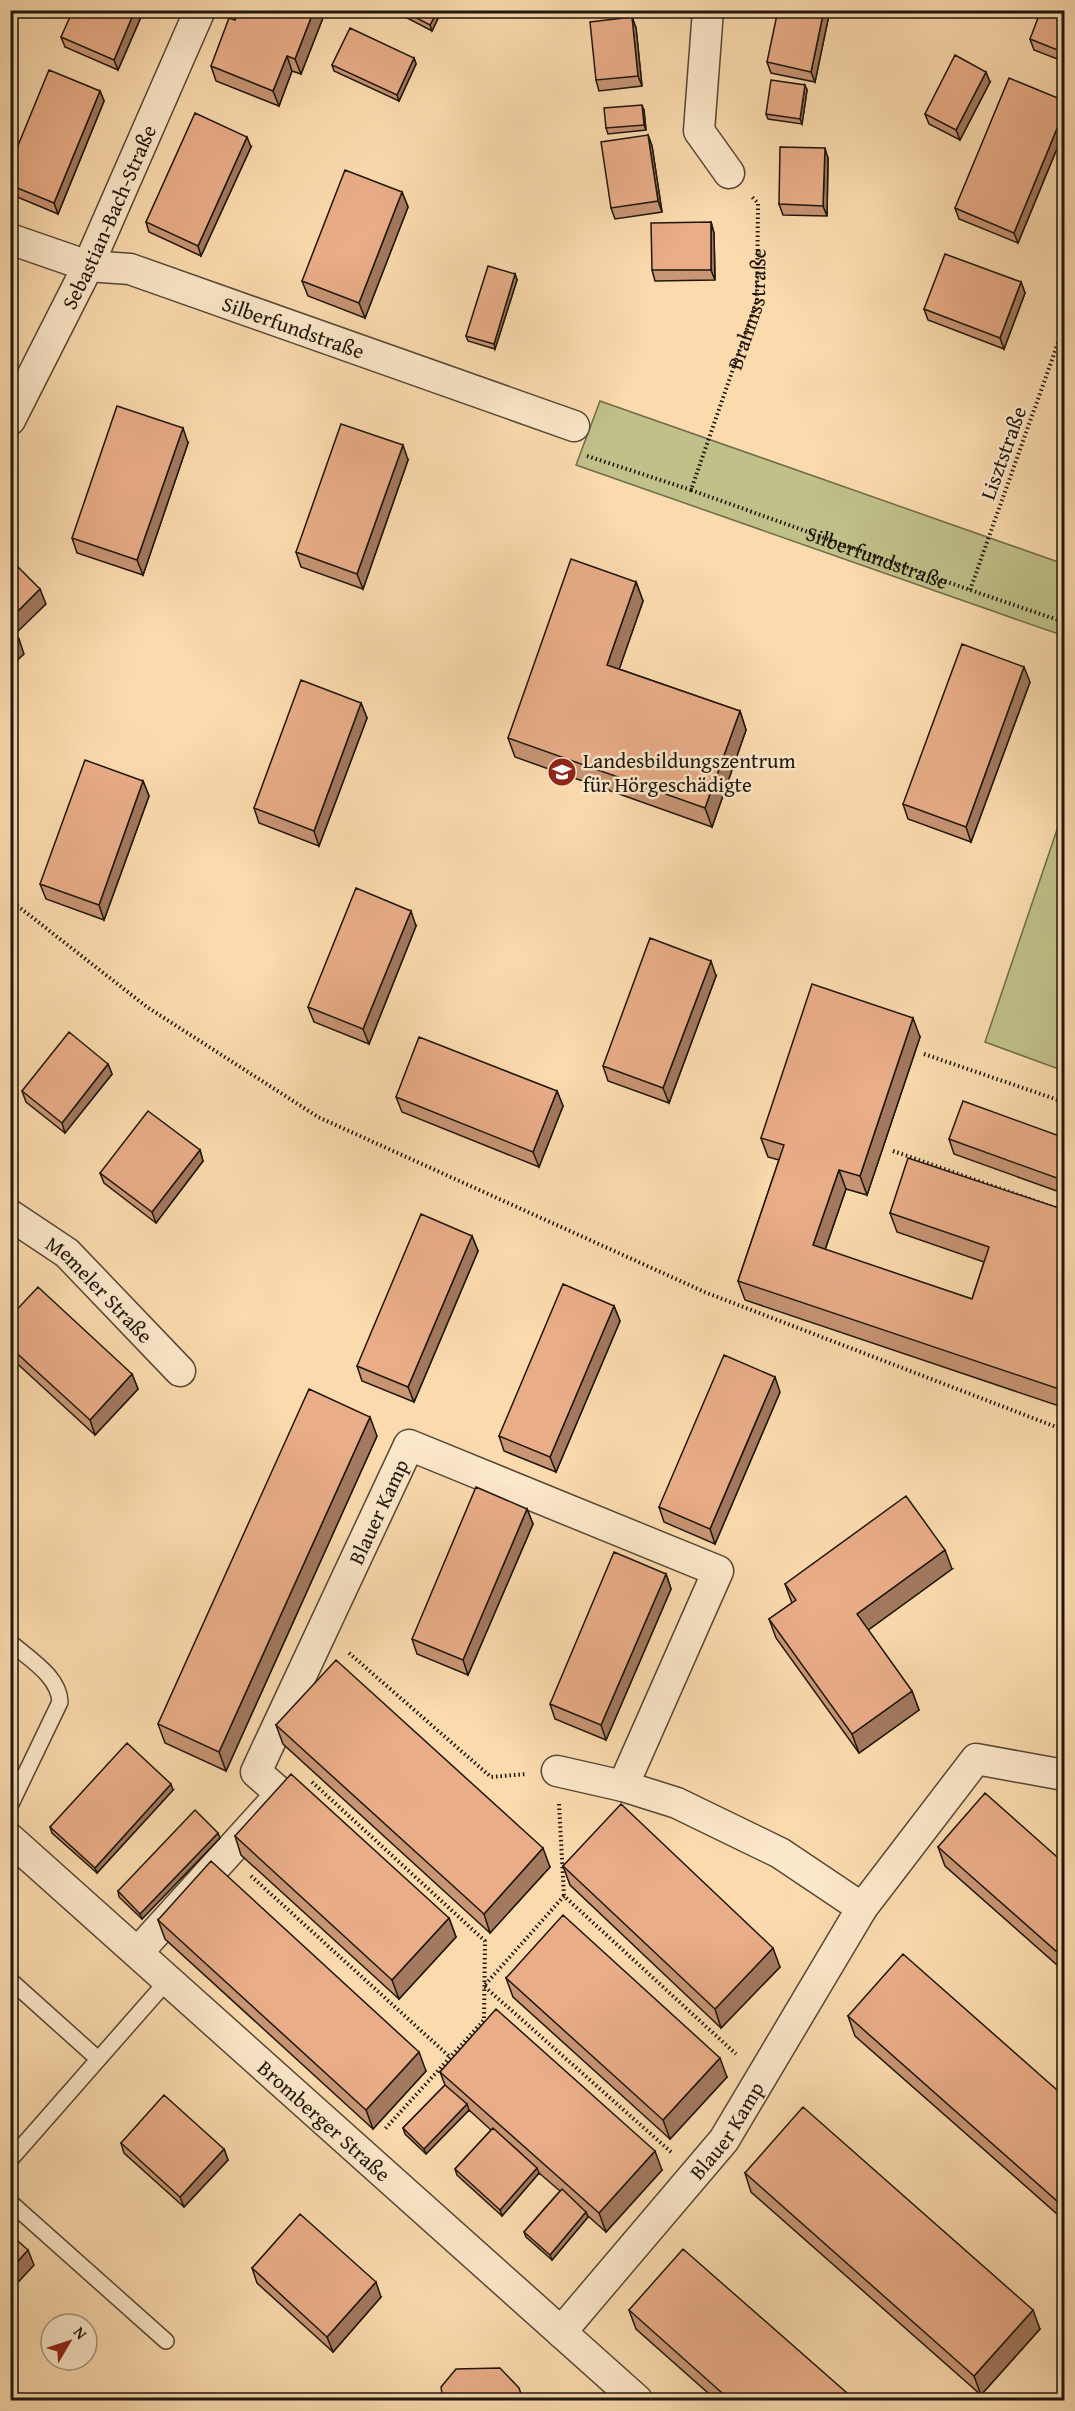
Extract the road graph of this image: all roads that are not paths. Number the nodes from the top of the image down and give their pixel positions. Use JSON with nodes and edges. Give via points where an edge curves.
{"nodes":[{"id":1,"x":200,"y":10,"type":"edge"},
{"id":2,"x":708,"y":10,"type":"edge"},
{"id":3,"x":729,"y":173,"type":"road end"},
{"id":4,"x":10,"y":239,"type":"edge"},
{"id":5,"x":88,"y":266,"type":"junction"},
{"id":6,"x":10,"y":420,"type":"edge"},
{"id":7,"x":576,"y":439,"type":"road end"},
{"id":8,"x":10,"y":1215,"type":"edge"},
{"id":9,"x":180,"y":1371,"type":"dead end"},
{"id":10,"x":10,"y":1642,"type":"edge"},
{"id":11,"x":557,"y":1771,"type":"road end"},
{"id":12,"x":1065,"y":1775,"type":"edge"},
{"id":13,"x":624,"y":1786,"type":"junction"},
{"id":14,"x":10,"y":1806,"type":"edge"},
{"id":15,"x":10,"y":1839,"type":"edge"},
{"id":16,"x":862,"y":1908,"type":"junction"},
{"id":17,"x":138,"y":1952,"type":"junction"},
{"id":18,"x":10,"y":1980,"type":"edge"},
{"id":19,"x":168,"y":1980,"type":"junction"},
{"id":20,"x":99,"y":2059,"type":"junction"},
{"id":21,"x":10,"y":2160,"type":"edge"},
{"id":22,"x":10,"y":2202,"type":"edge"},
{"id":23,"x":561,"y":2332,"type":"junction"},
{"id":24,"x":166,"y":2341,"type":"dead end"},
{"id":25,"x":637,"y":2400,"type":"edge"}],
"edges":[{"from":1,"to":5,"type":"street","name":"Sebastian-Bach-Straße"},
{"from":2,"to":3,"type":"street","via":[[699,131]]},
{"from":4,"to":5,"type":"street","name":"Silberfundstraße"},
{"from":5,"to":6,"type":"street","name":"Sebastian-Bach-Straße"},
{"from":5,"to":7,"type":"street","name":"Silberfundstraße","via":[[130,268]]},
{"from":8,"to":9,"type":"street","name":"Memeler Straße","via":[[67,1253]]},
{"from":10,"to":14,"type":"lane","via":[[54,1681],[60,1690],[60,1702]]},
{"from":11,"to":13,"type":"street"},
{"from":12,"to":16,"type":"street","name":"Blauer Kamp","via":[[976,1759]]},
{"from":13,"to":16,"type":"street","via":[[677,1803],[780,1852]]},
{"from":13,"to":17,"type":"street","name":"Blauer Kamp","via":[[718,1571],[409,1445],[256,1772],[281,1794]]},
{"from":15,"to":17,"type":"street","name":"Bromberger Straße"},
{"from":16,"to":23,"type":"street","name":"Blauer Kamp","via":[[724,2140]]},
{"from":17,"to":19,"type":"street","name":"Bromberger Straße"},
{"from":18,"to":20,"type":"lane"},
{"from":19,"to":20,"type":"lane"},
{"from":19,"to":23,"type":"street","name":"Bromberger Straße"},
{"from":20,"to":21,"type":"lane"},
{"from":22,"to":24,"type":"lane"},
{"from":23,"to":25,"type":"street","name":"Bromberger Straße"}]}
